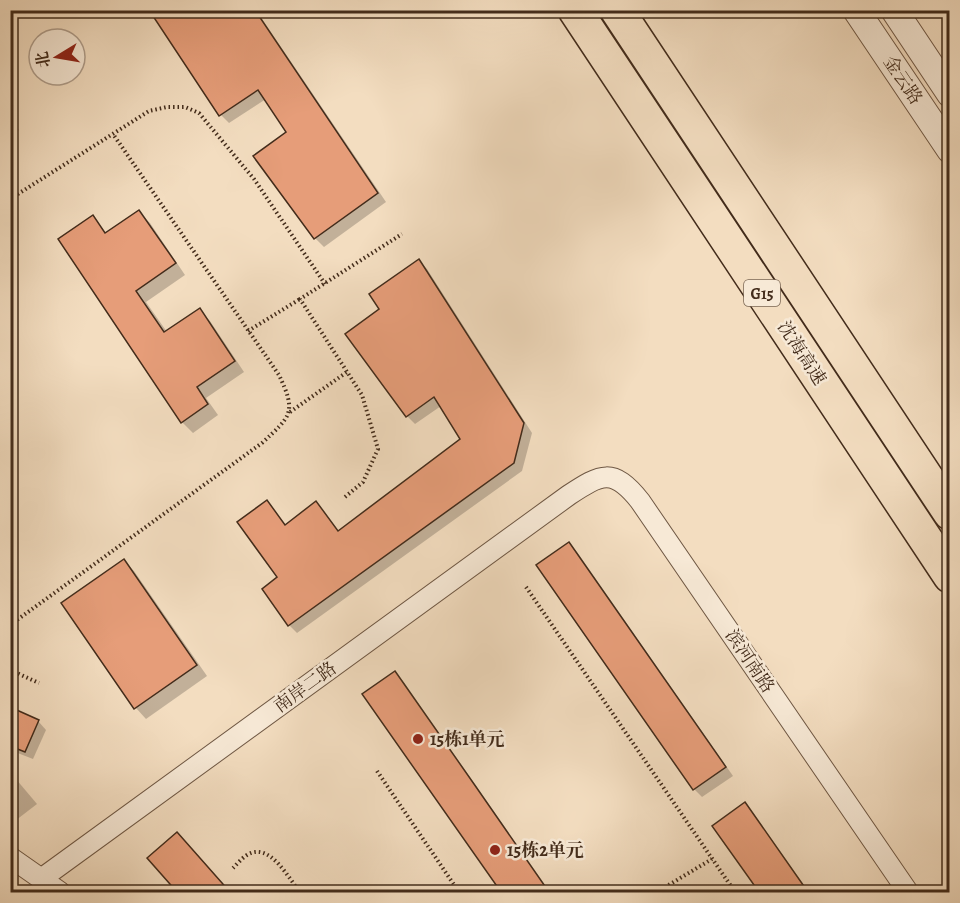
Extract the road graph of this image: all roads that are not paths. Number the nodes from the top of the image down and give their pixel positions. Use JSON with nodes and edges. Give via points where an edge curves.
{"nodes":[{"id":1,"x":575,"y":10,"type":"edge"},
{"id":2,"x":617,"y":10,"type":"edge"},
{"id":3,"x":856,"y":10,"type":"edge"},
{"id":4,"x":894,"y":10,"type":"edge"},
{"id":5,"x":950,"y":94,"type":"edge"},
{"id":6,"x":950,"y":150,"type":"edge"},
{"id":7,"x":569,"y":495,"type":"joint"},
{"id":8,"x":950,"y":513,"type":"edge"},
{"id":9,"x":950,"y":576,"type":"edge"},
{"id":10,"x":10,"y":857,"type":"edge"},
{"id":11,"x":41,"y":879,"type":"junction"},
{"id":12,"x":60,"y":892,"type":"edge"},
{"id":13,"x":908,"y":892,"type":"edge"}],
"edges":[{"from":1,"to":9,"type":"highway","name":"沈海高速","number":"G15"},
{"from":2,"to":8,"type":"highway","name":"沈海高速","number":"G15"},
{"from":3,"to":6,"type":"street","name":"金云路"},
{"from":4,"to":5,"type":"street","name":"金云路"},
{"from":7,"to":11,"type":"street","name":"南岸二路"},
{"from":7,"to":13,"type":"street","name":"滨河南路","via":[[596,478],[612,478],[628,485]]},
{"from":10,"to":11,"type":"street"},
{"from":11,"to":12,"type":"street"}]}
